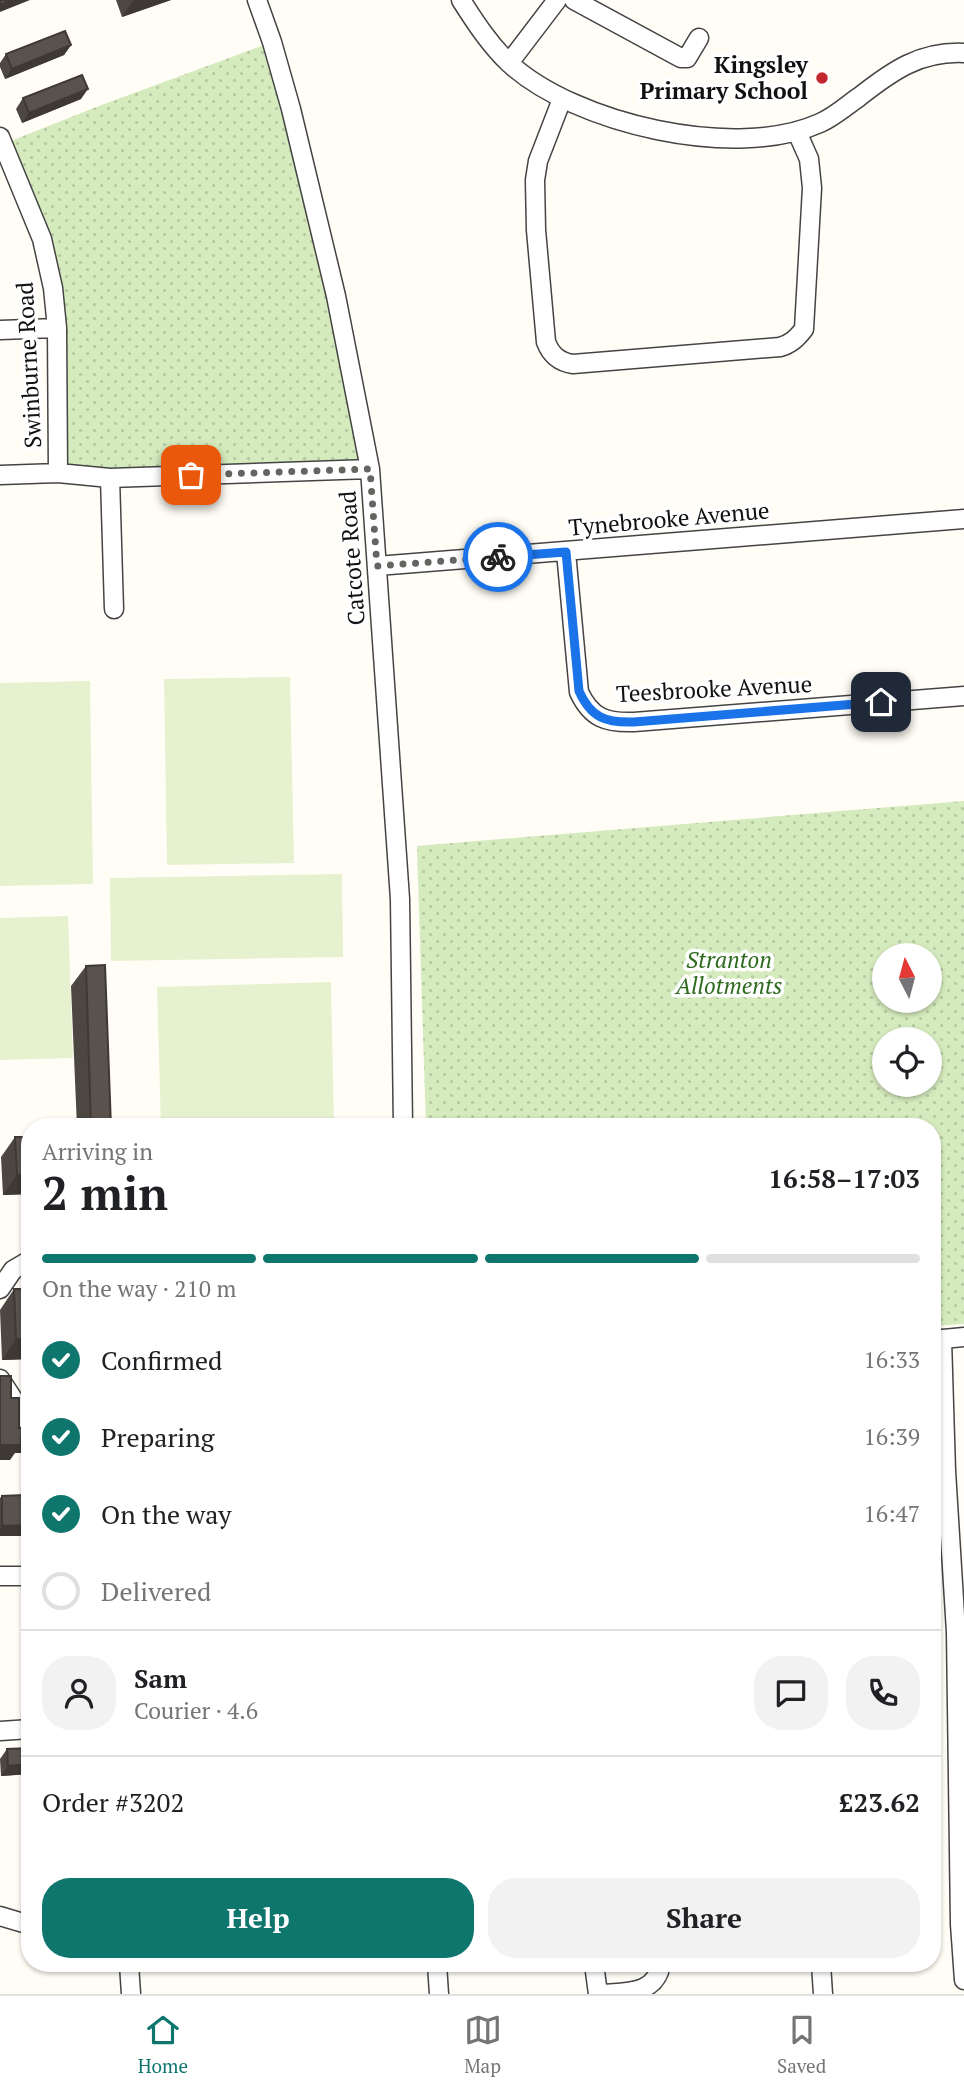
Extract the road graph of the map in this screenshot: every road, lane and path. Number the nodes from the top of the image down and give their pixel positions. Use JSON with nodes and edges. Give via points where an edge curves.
{"nodes":[{"id":1,"x":257,"y":0,"type":"edge"},
{"id":2,"x":461,"y":0,"type":"edge"},
{"id":3,"x":557,"y":0,"type":"edge"},
{"id":4,"x":574,"y":0,"type":"edge"},
{"id":5,"x":699,"y":37,"type":"dead end"},
{"id":6,"x":964,"y":53,"type":"edge"},
{"id":7,"x":509,"y":63,"type":"junction"},
{"id":8,"x":562,"y":99,"type":"junction"},
{"id":9,"x":797,"y":132,"type":"junction"},
{"id":10,"x":0,"y":137,"type":"edge"},
{"id":11,"x":57,"y":328,"type":"junction"},
{"id":12,"x":0,"y":330,"type":"edge"},
{"id":13,"x":370,"y":469,"type":"junction"},
{"id":14,"x":58,"y":473,"type":"junction"},
{"id":15,"x":0,"y":475,"type":"edge"},
{"id":16,"x":110,"y":478,"type":"junction"},
{"id":17,"x":964,"y":519,"type":"edge"},
{"id":18,"x":566,"y":552,"type":"junction"},
{"id":19,"x":377,"y":566,"type":"junction"},
{"id":20,"x":114,"y":609,"type":"dead end"},
{"id":21,"x":964,"y":696,"type":"edge"},
{"id":22,"x":403,"y":1118,"type":"edge"},
{"id":23,"x":21,"y":1265,"type":"edge"},
{"id":24,"x":0,"y":1289,"type":"edge"},
{"id":25,"x":964,"y":1337,"type":"edge"},
{"id":26,"x":941,"y":1339,"type":"edge"},
{"id":27,"x":0,"y":1379,"type":"edge"},
{"id":28,"x":941,"y":1398,"type":"edge"},
{"id":29,"x":21,"y":1411,"type":"edge"},
{"id":30,"x":0,"y":1576,"type":"edge"},
{"id":31,"x":21,"y":1576,"type":"edge"},
{"id":32,"x":960,"y":1632,"type":"edge"},
{"id":33,"x":21,"y":1730,"type":"edge"},
{"id":34,"x":0,"y":1731,"type":"edge"},
{"id":35,"x":962,"y":1775,"type":"edge"},
{"id":36,"x":0,"y":1916,"type":"edge"},
{"id":37,"x":21,"y":1922,"type":"edge"},
{"id":38,"x":962,"y":1924,"type":"edge"},
{"id":39,"x":130,"y":1972,"type":"edge"},
{"id":40,"x":438,"y":1972,"type":"edge"},
{"id":41,"x":596,"y":1972,"type":"edge"},
{"id":42,"x":659,"y":1972,"type":"edge"},
{"id":43,"x":822,"y":1972,"type":"edge"},
{"id":44,"x":964,"y":1980,"type":"edge"},
{"id":45,"x":131,"y":1994,"type":"edge"},
{"id":46,"x":439,"y":1994,"type":"edge"},
{"id":47,"x":600,"y":1994,"type":"edge"},
{"id":48,"x":823,"y":1994,"type":"edge"}],
"edges":[{"from":1,"to":13,"type":"street","name":"Catcote Road","via":[[291,109],[337,296]]},
{"from":2,"to":7,"type":"street"},
{"from":3,"to":7,"type":"street"},
{"from":4,"to":5,"type":"street","via":[[681,58],[687,58]]},
{"from":6,"to":9,"type":"street","via":[[912,62],[842,110]]},
{"from":7,"to":8,"type":"street"},
{"from":8,"to":9,"type":"street","via":[[674,134],[727,140]]},
{"from":8,"to":9,"type":"street","via":[[538,161],[534,195],[546,342],[556,358],[573,364],[780,347],[798,337],[804,329],[812,188],[809,159]]},
{"from":10,"to":11,"type":"street","name":"Swinburne Road","via":[[42,239]]},
{"from":11,"to":12,"type":"street"},
{"from":11,"to":14,"type":"street","name":"Swinburne Road"},
{"from":13,"to":16,"type":"street"},
{"from":13,"to":19,"type":"street","name":"Catcote Road"},
{"from":14,"to":15,"type":"street"},
{"from":14,"to":16,"type":"street"},
{"from":16,"to":20,"type":"street"},
{"from":17,"to":18,"type":"street","name":"Tynebrooke Avenue"},
{"from":18,"to":19,"type":"street","name":"Tynebrooke Avenue"},
{"from":18,"to":21,"type":"street","name":"Teesbrooke Avenue","via":[[579,691],[596,716],[609,721]]},
{"from":19,"to":22,"type":"street","name":"Catcote Road","via":[[400,899]]},
{"from":23,"to":24,"type":"street"},
{"from":25,"to":26,"type":"street"},
{"from":27,"to":29,"type":"street"},
{"from":28,"to":32,"type":"street"},
{"from":30,"to":31,"type":"street"},
{"from":32,"to":35,"type":"street"},
{"from":33,"to":34,"type":"street"},
{"from":35,"to":38,"type":"street"},
{"from":36,"to":37,"type":"street"},
{"from":38,"to":44,"type":"street"},
{"from":39,"to":45,"type":"street"},
{"from":40,"to":46,"type":"street"},
{"from":41,"to":47,"type":"street"},
{"from":42,"to":47,"type":"street","via":[[647,1988]]},
{"from":43,"to":48,"type":"street"}]}
